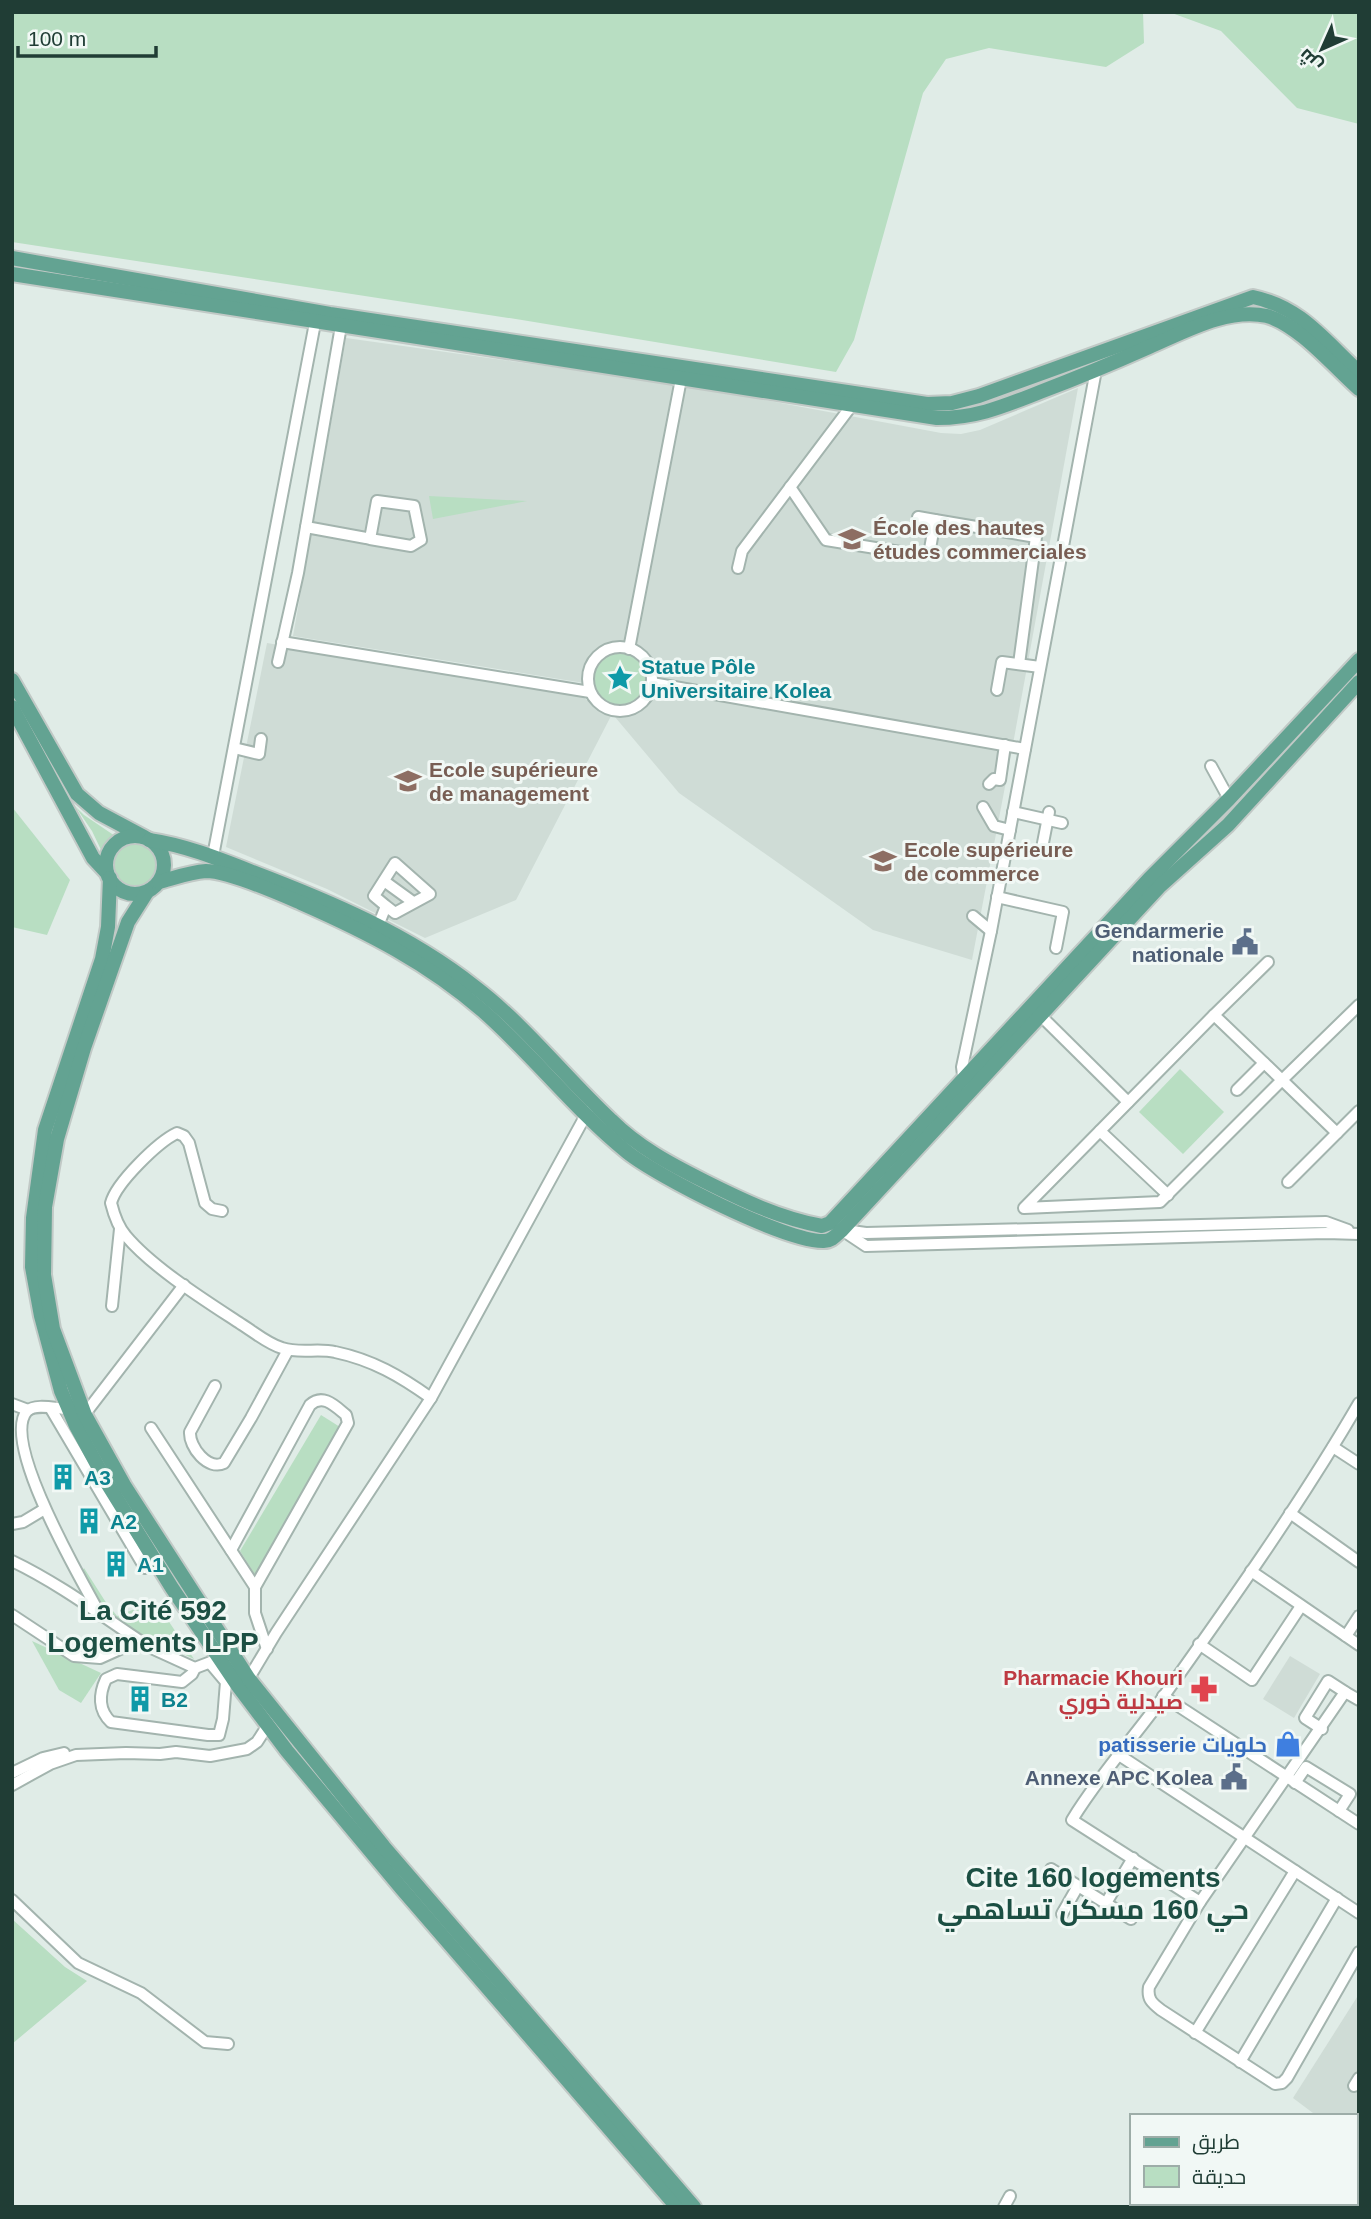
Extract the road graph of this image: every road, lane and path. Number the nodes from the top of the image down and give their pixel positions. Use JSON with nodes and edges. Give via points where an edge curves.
{"nodes":[{"id":1,"x":12,"y":258,"type":"edge"},
{"id":2,"x":12,"y":274,"type":"edge"},
{"id":3,"x":330,"y":314,"type":"junction"},
{"id":4,"x":315,"y":323,"type":"junction"},
{"id":5,"x":341,"y":326,"type":"junction"},
{"id":6,"x":1096,"y":370,"type":"junction"},
{"id":7,"x":1359,"y":372,"type":"edge"},
{"id":8,"x":681,"y":379,"type":"junction"},
{"id":9,"x":1359,"y":389,"type":"edge"},
{"id":10,"x":852,"y":405,"type":"junction"},
{"id":11,"x":790,"y":487,"type":"junction"},
{"id":12,"x":918,"y":517,"type":"dead end"},
{"id":13,"x":935,"y":520,"type":"junction"},
{"id":14,"x":306,"y":527,"type":"junction"},
{"id":15,"x":370,"y":539,"type":"junction"},
{"id":16,"x":930,"y":549,"type":"dead end"},
{"id":17,"x":900,"y":552,"type":"dead end"},
{"id":18,"x":738,"y":568,"type":"dead end"},
{"id":19,"x":282,"y":642,"type":"junction"},
{"id":20,"x":629,"y":649,"type":"junction"},
{"id":21,"x":1359,"y":660,"type":"edge"},
{"id":22,"x":278,"y":662,"type":"dead end"},
{"id":23,"x":1019,"y":664,"type":"junction"},
{"id":24,"x":1040,"y":667,"type":"junction"},
{"id":25,"x":12,"y":680,"type":"edge"},
{"id":26,"x":1359,"y":681,"type":"edge"},
{"id":27,"x":652,"y":683,"type":"junction"},
{"id":28,"x":997,"y":690,"type":"dead end"},
{"id":29,"x":590,"y":692,"type":"junction"},
{"id":30,"x":12,"y":707,"type":"edge"},
{"id":31,"x":261,"y":740,"type":"dead end"},
{"id":32,"x":1005,"y":745,"type":"junction"},
{"id":33,"x":234,"y":748,"type":"junction"},
{"id":34,"x":1025,"y":749,"type":"junction"},
{"id":35,"x":1212,"y":766,"type":"dead end"},
{"id":36,"x":989,"y":784,"type":"dead end"},
{"id":37,"x":1229,"y":799,"type":"junction"},
{"id":38,"x":983,"y":807,"type":"dead end"},
{"id":39,"x":1013,"y":812,"type":"junction"},
{"id":40,"x":1048,"y":816,"type":"junction"},
{"id":41,"x":1062,"y":823,"type":"dead end"},
{"id":42,"x":1010,"y":830,"type":"junction"},
{"id":43,"x":147,"y":839,"type":"junction"},
{"id":44,"x":1042,"y":848,"type":"dead end"},
{"id":45,"x":213,"y":856,"type":"junction"},
{"id":46,"x":108,"y":876,"type":"junction"},
{"id":47,"x":384,"y":881,"type":"junction"},
{"id":48,"x":159,"y":882,"type":"junction"},
{"id":49,"x":147,"y":892,"type":"junction"},
{"id":50,"x":997,"y":897,"type":"junction"},
{"id":51,"x":413,"y":902,"type":"junction"},
{"id":52,"x":386,"y":906,"type":"junction"},
{"id":53,"x":973,"y":916,"type":"dead end"},
{"id":54,"x":379,"y":926,"type":"junction"},
{"id":55,"x":991,"y":931,"type":"junction"},
{"id":56,"x":1056,"y":948,"type":"dead end"},
{"id":57,"x":1268,"y":962,"type":"dead end"},
{"id":58,"x":1359,"y":1005,"type":"edge"},
{"id":59,"x":1040,"y":1014,"type":"junction"},
{"id":60,"x":1214,"y":1015,"type":"junction"},
{"id":61,"x":1264,"y":1063,"type":"junction"},
{"id":62,"x":963,"y":1078,"type":"junction"},
{"id":63,"x":1282,"y":1080,"type":"junction"},
{"id":64,"x":1237,"y":1090,"type":"dead end"},
{"id":65,"x":966,"y":1094,"type":"junction"},
{"id":66,"x":1128,"y":1102,"type":"junction"},
{"id":67,"x":589,"y":1108,"type":"junction"},
{"id":68,"x":1359,"y":1111,"type":"edge"},
{"id":69,"x":1100,"y":1130,"type":"junction"},
{"id":70,"x":1337,"y":1133,"type":"junction"},
{"id":71,"x":1288,"y":1182,"type":"dead end"},
{"id":72,"x":1168,"y":1195,"type":"junction"},
{"id":73,"x":222,"y":1211,"type":"dead end"},
{"id":74,"x":836,"y":1226,"type":"junction"},
{"id":75,"x":120,"y":1229,"type":"junction"},
{"id":76,"x":1359,"y":1234,"type":"edge"},
{"id":77,"x":184,"y":1285,"type":"junction"},
{"id":78,"x":112,"y":1306,"type":"dead end"},
{"id":79,"x":288,"y":1350,"type":"junction"},
{"id":80,"x":215,"y":1386,"type":"dead end"},
{"id":81,"x":431,"y":1398,"type":"junction"},
{"id":82,"x":1359,"y":1403,"type":"edge"},
{"id":83,"x":12,"y":1404,"type":"edge"},
{"id":84,"x":51,"y":1409,"type":"junction"},
{"id":85,"x":69,"y":1409,"type":"junction"},
{"id":86,"x":28,"y":1410,"type":"junction"},
{"id":87,"x":80,"y":1421,"type":"junction"},
{"id":88,"x":151,"y":1428,"type":"dead end"},
{"id":89,"x":1333,"y":1447,"type":"junction"},
{"id":90,"x":17,"y":1460,"type":"edge"},
{"id":91,"x":1359,"y":1465,"type":"edge"},
{"id":92,"x":43,"y":1510,"type":"junction"},
{"id":93,"x":1290,"y":1513,"type":"junction"},
{"id":94,"x":12,"y":1524,"type":"edge"},
{"id":95,"x":231,"y":1550,"type":"junction"},
{"id":96,"x":12,"y":1561,"type":"edge"},
{"id":97,"x":1359,"y":1562,"type":"edge"},
{"id":98,"x":145,"y":1568,"type":"dead end"},
{"id":99,"x":1251,"y":1571,"type":"junction"},
{"id":100,"x":255,"y":1587,"type":"junction"},
{"id":101,"x":1301,"y":1606,"type":"junction"},
{"id":102,"x":12,"y":1615,"type":"edge"},
{"id":103,"x":101,"y":1616,"type":"junction"},
{"id":104,"x":1359,"y":1616,"type":"edge"},
{"id":105,"x":1346,"y":1636,"type":"junction"},
{"id":106,"x":1199,"y":1644,"type":"junction"},
{"id":107,"x":1359,"y":1644,"type":"edge"},
{"id":108,"x":149,"y":1647,"type":"junction"},
{"id":109,"x":267,"y":1648,"type":"junction"},
{"id":110,"x":215,"y":1661,"type":"junction"},
{"id":111,"x":195,"y":1668,"type":"junction"},
{"id":112,"x":245,"y":1685,"type":"junction"},
{"id":113,"x":1345,"y":1692,"type":"junction"},
{"id":114,"x":1163,"y":1696,"type":"junction"},
{"id":115,"x":1359,"y":1700,"type":"edge"},
{"id":116,"x":268,"y":1726,"type":"junction"},
{"id":117,"x":1322,"y":1729,"type":"junction"},
{"id":118,"x":104,"y":1753,"type":"junction"},
{"id":119,"x":1119,"y":1755,"type":"junction"},
{"id":120,"x":12,"y":1773,"type":"edge"},
{"id":121,"x":1292,"y":1780,"type":"junction"},
{"id":122,"x":12,"y":1785,"type":"edge"},
{"id":123,"x":1339,"y":1811,"type":"junction"},
{"id":124,"x":1359,"y":1824,"type":"edge"},
{"id":125,"x":1244,"y":1837,"type":"junction"},
{"id":126,"x":1133,"y":1858,"type":"junction"},
{"id":127,"x":1051,"y":1869,"type":"dead end"},
{"id":128,"x":1295,"y":1871,"type":"junction"},
{"id":129,"x":1078,"y":1886,"type":"junction"},
{"id":130,"x":1337,"y":1898,"type":"junction"},
{"id":131,"x":12,"y":1900,"type":"edge"},
{"id":132,"x":1200,"y":1902,"type":"junction"},
{"id":133,"x":1106,"y":1903,"type":"junction"},
{"id":134,"x":1359,"y":1913,"type":"edge"},
{"id":135,"x":1062,"y":1914,"type":"dead end"},
{"id":136,"x":1131,"y":1919,"type":"dead end"},
{"id":137,"x":1359,"y":1952,"type":"edge"},
{"id":138,"x":1195,"y":2033,"type":"junction"},
{"id":139,"x":228,"y":2044,"type":"dead end"},
{"id":140,"x":1240,"y":2062,"type":"junction"},
{"id":141,"x":677,"y":2207,"type":"edge"},
{"id":142,"x":694,"y":2207,"type":"edge"}],
"edges":[{"from":1,"to":3,"type":"main road"},
{"from":2,"to":4,"type":"main road"},
{"from":3,"to":4,"type":"street"},
{"from":3,"to":7,"type":"main road","via":[[927,404],[979,396],[1253,297],[1293,311]]},
{"from":4,"to":5,"type":"main road"},
{"from":4,"to":33,"type":"street"},
{"from":5,"to":8,"type":"main road"},
{"from":5,"to":14,"type":"street"},
{"from":6,"to":9,"type":"main road","via":[[1195,327],[1254,314],[1289,327]]},
{"from":6,"to":10,"type":"main road","via":[[960,418]]},
{"from":6,"to":24,"type":"street"},
{"from":8,"to":10,"type":"main road"},
{"from":8,"to":20,"type":"street"},
{"from":10,"to":11,"type":"street"},
{"from":11,"to":17,"type":"street","via":[[826,540]]},
{"from":11,"to":18,"type":"street","via":[[742,551]]},
{"from":12,"to":13,"type":"street"},
{"from":13,"to":16,"type":"street"},
{"from":13,"to":23,"type":"street","via":[[1036,537]]},
{"from":14,"to":15,"type":"street"},
{"from":14,"to":19,"type":"street"},
{"from":15,"to":15,"type":"street","via":[[377,501],[414,506],[421,540],[411,546]]},
{"from":19,"to":22,"type":"street"},
{"from":19,"to":29,"type":"street"},
{"from":20,"to":27,"type":"street","via":[[644,658]]},
{"from":20,"to":29,"type":"street","via":[[611,648],[596,657],[588,674]]},
{"from":21,"to":37,"type":"main road"},
{"from":23,"to":24,"type":"street"},
{"from":23,"to":28,"type":"street","via":[[1002,662]]},
{"from":24,"to":34,"type":"street"},
{"from":25,"to":43,"type":"main road","via":[[77,794],[99,813]]},
{"from":26,"to":59,"type":"main road","via":[[1228,825],[1160,886]]},
{"from":27,"to":29,"type":"street","via":[[645,700],[629,710],[610,710]]},
{"from":27,"to":32,"type":"street"},
{"from":30,"to":46,"type":"main road","via":[[93,858]]},
{"from":31,"to":33,"type":"street","via":[[259,754]]},
{"from":32,"to":34,"type":"street"},
{"from":32,"to":36,"type":"street","via":[[1000,780]]},
{"from":33,"to":45,"type":"street"},
{"from":34,"to":39,"type":"street"},
{"from":35,"to":37,"type":"street"},
{"from":37,"to":62,"type":"main road"},
{"from":38,"to":42,"type":"street","via":[[994,826]]},
{"from":39,"to":40,"type":"street"},
{"from":39,"to":42,"type":"street"},
{"from":40,"to":41,"type":"street"},
{"from":40,"to":44,"type":"street"},
{"from":42,"to":50,"type":"street"},
{"from":43,"to":45,"type":"main road"},
{"from":43,"to":46,"type":"main road","via":[[134,836],[115,844],[106,863]]},
{"from":43,"to":48,"type":"main road","via":[[157,846],[164,864]]},
{"from":45,"to":54,"type":"main road"},
{"from":46,"to":49,"type":"main road","via":[[125,892]]},
{"from":46,"to":85,"type":"main road","via":[[108,927],[102,959],[45,1130],[33,1217],[32,1267],[41,1317]]},
{"from":47,"to":51,"type":"street"},
{"from":47,"to":51,"type":"street","via":[[395,863],[430,894]]},
{"from":47,"to":52,"type":"street","via":[[374,896]]},
{"from":48,"to":49,"type":"main road"},
{"from":48,"to":67,"type":"main road","via":[[204,872],[226,875],[301,903],[401,950],[484,1012]]},
{"from":49,"to":87,"type":"main road","via":[[128,922],[84,1048],[57,1139],[47,1193],[44,1275],[53,1329]]},
{"from":50,"to":55,"type":"street"},
{"from":50,"to":56,"type":"street","via":[[1063,912]]},
{"from":51,"to":52,"type":"street","via":[[396,913]]},
{"from":52,"to":54,"type":"street"},
{"from":53,"to":55,"type":"street"},
{"from":54,"to":67,"type":"main road","via":[[477,988],[510,1017]]},
{"from":55,"to":62,"type":"street"},
{"from":57,"to":60,"type":"street"},
{"from":58,"to":63,"type":"street"},
{"from":59,"to":65,"type":"main road"},
{"from":59,"to":66,"type":"street","via":[[1071,1039]]},
{"from":60,"to":61,"type":"street"},
{"from":60,"to":66,"type":"street"},
{"from":61,"to":63,"type":"street"},
{"from":61,"to":64,"type":"street"},
{"from":62,"to":65,"type":"street"},
{"from":62,"to":74,"type":"main road"},
{"from":63,"to":70,"type":"street"},
{"from":63,"to":72,"type":"street"},
{"from":65,"to":74,"type":"main road"},
{"from":66,"to":69,"type":"street"},
{"from":67,"to":74,"type":"main road","via":[[667,1163],[752,1205],[805,1223]]},
{"from":67,"to":81,"type":"street"},
{"from":68,"to":70,"type":"street"},
{"from":69,"to":72,"type":"street"},
{"from":69,"to":72,"type":"street","via":[[1024,1208],[1160,1202]]},
{"from":70,"to":71,"type":"street"},
{"from":73,"to":75,"type":"street","via":[[205,1203],[189,1143],[177,1133],[113,1195],[111,1203]]},
{"from":74,"to":76,"type":"street","via":[[866,1246],[1326,1227]]},
{"from":75,"to":77,"type":"street"},
{"from":75,"to":78,"type":"street"},
{"from":77,"to":79,"type":"street"},
{"from":77,"to":87,"type":"street"},
{"from":79,"to":80,"type":"street","via":[[219,1466],[202,1457],[190,1437]]},
{"from":79,"to":81,"type":"street","via":[[333,1351],[368,1362],[396,1373]]},
{"from":81,"to":109,"type":"street"},
{"from":82,"to":89,"type":"street"},
{"from":83,"to":86,"type":"street"},
{"from":84,"to":85,"type":"street"},
{"from":84,"to":86,"type":"street","via":[[37,1406]]},
{"from":84,"to":98,"type":"street"},
{"from":85,"to":87,"type":"main road"},
{"from":86,"to":90,"type":"street","via":[[21,1418]]},
{"from":87,"to":110,"type":"main road","via":[[139,1535]]},
{"from":87,"to":112,"type":"main road"},
{"from":88,"to":95,"type":"street"},
{"from":89,"to":91,"type":"street"},
{"from":89,"to":93,"type":"street"},
{"from":90,"to":92,"type":"street"},
{"from":92,"to":94,"type":"street"},
{"from":92,"to":103,"type":"street"},
{"from":93,"to":97,"type":"street"},
{"from":93,"to":99,"type":"street"},
{"from":95,"to":100,"type":"street"},
{"from":95,"to":100,"type":"street","via":[[310,1405],[326,1400],[346,1415],[348,1423]]},
{"from":96,"to":103,"type":"street","via":[[77,1597]]},
{"from":99,"to":101,"type":"street"},
{"from":99,"to":106,"type":"street"},
{"from":100,"to":109,"type":"street","via":[[256,1613]]},
{"from":101,"to":105,"type":"street"},
{"from":101,"to":106,"type":"street","via":[[1252,1679]]},
{"from":102,"to":108,"type":"street","via":[[74,1656],[100,1658],[131,1644]]},
{"from":103,"to":108,"type":"street"},
{"from":104,"to":105,"type":"street"},
{"from":105,"to":107,"type":"street"},
{"from":106,"to":114,"type":"street"},
{"from":108,"to":111,"type":"street"},
{"from":109,"to":112,"type":"street"},
{"from":110,"to":111,"type":"street"},
{"from":110,"to":111,"type":"street","via":[[226,1682],[219,1735],[111,1722],[103,1715],[99,1695],[106,1679],[117,1674],[182,1682]]},
{"from":110,"to":112,"type":"main road"},
{"from":112,"to":116,"type":"main road"},
{"from":112,"to":142,"type":"main road"},
{"from":113,"to":115,"type":"street"},
{"from":113,"to":117,"type":"street"},
{"from":113,"to":117,"type":"street","via":[[1328,1681],[1305,1718]]},
{"from":114,"to":119,"type":"street"},
{"from":114,"to":121,"type":"street"},
{"from":116,"to":118,"type":"street","via":[[247,1749],[229,1753]]},
{"from":116,"to":141,"type":"main road","via":[[402,1889]]},
{"from":117,"to":121,"type":"street"},
{"from":118,"to":120,"type":"street","via":[[80,1750],[43,1758]]},
{"from":118,"to":122,"type":"street","via":[[76,1755],[50,1764]]},
{"from":119,"to":125,"type":"street"},
{"from":119,"to":126,"type":"street","via":[[1072,1820]]},
{"from":121,"to":123,"type":"street"},
{"from":121,"to":123,"type":"street","via":[[1306,1767],[1350,1794]]},
{"from":121,"to":125,"type":"street"},
{"from":123,"to":124,"type":"street"},
{"from":125,"to":128,"type":"street"},
{"from":125,"to":132,"type":"street"},
{"from":126,"to":132,"type":"street"},
{"from":126,"to":133,"type":"street"},
{"from":127,"to":129,"type":"street"},
{"from":128,"to":130,"type":"street"},
{"from":128,"to":138,"type":"street"},
{"from":129,"to":133,"type":"street"},
{"from":129,"to":135,"type":"street"},
{"from":130,"to":134,"type":"street"},
{"from":130,"to":140,"type":"street"},
{"from":131,"to":139,"type":"street","via":[[78,1963],[141,1993],[205,2042]]},
{"from":132,"to":138,"type":"street","via":[[1148,1995],[1151,2002]]},
{"from":133,"to":136,"type":"street"},
{"from":137,"to":140,"type":"street","via":[[1282,2083],[1275,2084]]},
{"from":138,"to":140,"type":"street"}]}
